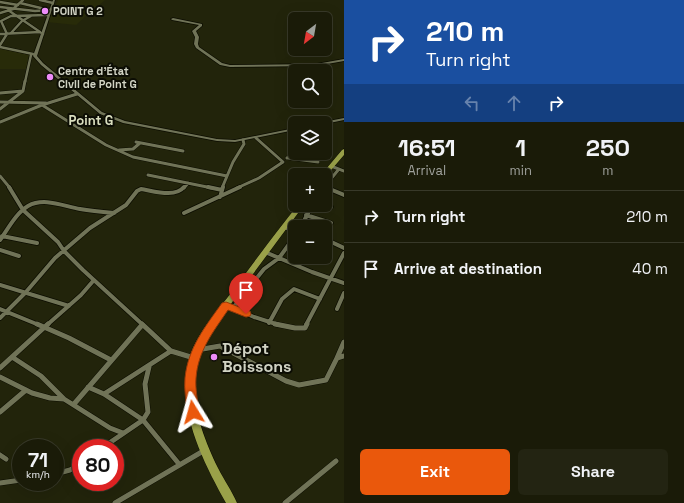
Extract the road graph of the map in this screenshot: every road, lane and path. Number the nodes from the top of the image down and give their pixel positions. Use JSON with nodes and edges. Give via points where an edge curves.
{"nodes":[{"id":1,"x":8,"y":0,"type":"edge"},
{"id":2,"x":24,"y":0,"type":"edge"},
{"id":3,"x":40,"y":0,"type":"edge"},
{"id":4,"x":54,"y":1,"type":"edge"},
{"id":5,"x":0,"y":2,"type":"edge"},
{"id":6,"x":3,"y":2,"type":"junction"},
{"id":7,"x":19,"y":4,"type":"junction"},
{"id":8,"x":0,"y":8,"type":"edge"},
{"id":9,"x":13,"y":9,"type":"junction"},
{"id":10,"x":8,"y":10,"type":"junction"},
{"id":11,"x":50,"y":10,"type":"junction"},
{"id":12,"x":38,"y":11,"type":"junction"},
{"id":13,"x":0,"y":13,"type":"edge"},
{"id":14,"x":31,"y":15,"type":"junction"},
{"id":15,"x":48,"y":15,"type":"junction"},
{"id":16,"x":16,"y":16,"type":"junction"},
{"id":17,"x":173,"y":19,"type":"dead end"},
{"id":18,"x":1,"y":21,"type":"edge"},
{"id":19,"x":22,"y":21,"type":"junction"},
{"id":20,"x":0,"y":28,"type":"edge"},
{"id":21,"x":4,"y":28,"type":"junction"},
{"id":22,"x":41,"y":33,"type":"junction"},
{"id":23,"x":0,"y":34,"type":"edge"},
{"id":24,"x":9,"y":34,"type":"junction"},
{"id":25,"x":0,"y":46,"type":"edge"},
{"id":26,"x":33,"y":54,"type":"junction"},
{"id":27,"x":344,"y":60,"type":"edge"},
{"id":28,"x":23,"y":91,"type":"junction"},
{"id":29,"x":0,"y":93,"type":"edge"},
{"id":30,"x":77,"y":94,"type":"junction"},
{"id":31,"x":0,"y":102,"type":"edge"},
{"id":32,"x":10,"y":102,"type":"junction"},
{"id":33,"x":48,"y":103,"type":"junction"},
{"id":34,"x":42,"y":105,"type":"junction"},
{"id":35,"x":0,"y":109,"type":"edge"},
{"id":36,"x":344,"y":118,"type":"edge"},
{"id":37,"x":332,"y":121,"type":"edge"},
{"id":38,"x":0,"y":122,"type":"edge"},
{"id":39,"x":288,"y":131,"type":"edge"},
{"id":40,"x":256,"y":138,"type":"junction"},
{"id":41,"x":243,"y":140,"type":"junction"},
{"id":42,"x":117,"y":150,"type":"junction"},
{"id":43,"x":183,"y":151,"type":"dead end"},
{"id":44,"x":344,"y":151,"type":"edge"},
{"id":45,"x":288,"y":158,"type":"edge"},
{"id":46,"x":281,"y":160,"type":"junction"},
{"id":47,"x":303,"y":160,"type":"edge"},
{"id":48,"x":318,"y":162,"type":"dead end"},
{"id":49,"x":331,"y":166,"type":"joint"},
{"id":50,"x":339,"y":169,"type":"junction"},
{"id":51,"x":344,"y":171,"type":"edge"},
{"id":52,"x":148,"y":175,"type":"dead end"},
{"id":53,"x":0,"y":176,"type":"edge"},
{"id":54,"x":227,"y":176,"type":"junction"},
{"id":55,"x":332,"y":178,"type":"edge"},
{"id":56,"x":188,"y":183,"type":"junction"},
{"id":57,"x":332,"y":189,"type":"edge"},
{"id":58,"x":222,"y":190,"type":"junction"},
{"id":59,"x":344,"y":195,"type":"edge"},
{"id":60,"x":220,"y":197,"type":"junction"},
{"id":61,"x":23,"y":210,"type":"junction"},
{"id":62,"x":296,"y":212,"type":"edge"},
{"id":63,"x":308,"y":212,"type":"edge"},
{"id":64,"x":114,"y":213,"type":"junction"},
{"id":65,"x":184,"y":213,"type":"dead end"},
{"id":66,"x":306,"y":215,"type":"junction"},
{"id":67,"x":304,"y":220,"type":"edge"},
{"id":68,"x":322,"y":220,"type":"edge"},
{"id":69,"x":284,"y":227,"type":"junction"},
{"id":70,"x":288,"y":228,"type":"edge"},
{"id":71,"x":1,"y":238,"type":"edge"},
{"id":72,"x":332,"y":242,"type":"edge"},
{"id":73,"x":37,"y":243,"type":"dead end"},
{"id":74,"x":288,"y":246,"type":"edge"},
{"id":75,"x":344,"y":248,"type":"edge"},
{"id":76,"x":0,"y":250,"type":"edge"},
{"id":77,"x":64,"y":251,"type":"junction"},
{"id":78,"x":265,"y":252,"type":"junction"},
{"id":79,"x":344,"y":253,"type":"edge"},
{"id":80,"x":19,"y":256,"type":"dead end"},
{"id":81,"x":279,"y":258,"type":"junction"},
{"id":82,"x":330,"y":279,"type":"junction"},
{"id":83,"x":94,"y":280,"type":"junction"},
{"id":84,"x":344,"y":284,"type":"edge"},
{"id":85,"x":0,"y":285,"type":"edge"},
{"id":86,"x":26,"y":292,"type":"junction"},
{"id":87,"x":344,"y":293,"type":"edge"},
{"id":88,"x":320,"y":299,"type":"junction"},
{"id":89,"x":69,"y":306,"type":"junction"},
{"id":90,"x":229,"y":307,"type":"junction"},
{"id":91,"x":0,"y":309,"type":"edge"},
{"id":92,"x":337,"y":309,"type":"dead end"},
{"id":93,"x":7,"y":311,"type":"junction"},
{"id":94,"x":0,"y":318,"type":"edge"},
{"id":95,"x":269,"y":323,"type":"junction"},
{"id":96,"x":142,"y":325,"type":"junction"},
{"id":97,"x":44,"y":328,"type":"junction"},
{"id":98,"x":344,"y":342,"type":"edge"},
{"id":99,"x":171,"y":351,"type":"junction"},
{"id":100,"x":195,"y":354,"type":"junction"},
{"id":101,"x":344,"y":356,"type":"edge"},
{"id":102,"x":12,"y":357,"type":"junction"},
{"id":103,"x":337,"y":358,"type":"junction"},
{"id":104,"x":111,"y":360,"type":"junction"},
{"id":105,"x":149,"y":367,"type":"junction"},
{"id":106,"x":0,"y":368,"type":"edge"},
{"id":107,"x":0,"y":377,"type":"edge"},
{"id":108,"x":88,"y":387,"type":"junction"},
{"id":109,"x":26,"y":390,"type":"junction"},
{"id":110,"x":104,"y":394,"type":"junction"},
{"id":111,"x":64,"y":399,"type":"junction"},
{"id":112,"x":74,"y":404,"type":"junction"},
{"id":113,"x":0,"y":412,"type":"edge"},
{"id":114,"x":143,"y":420,"type":"junction"},
{"id":115,"x":123,"y":433,"type":"junction"},
{"id":116,"x":115,"y":439,"type":"edge"},
{"id":117,"x":205,"y":449,"type":"junction"},
{"id":118,"x":0,"y":455,"type":"edge"},
{"id":119,"x":6,"y":459,"type":"dead end"},
{"id":120,"x":336,"y":461,"type":"dead end"},
{"id":121,"x":179,"y":464,"type":"junction"},
{"id":122,"x":12,"y":481,"type":"edge"},
{"id":123,"x":0,"y":483,"type":"edge"},
{"id":124,"x":115,"y":503,"type":"edge"},
{"id":125,"x":232,"y":503,"type":"edge"},
{"id":126,"x":285,"y":503,"type":"edge"}],
"edges":[{"from":1,"to":6,"type":"street"},
{"from":2,"to":7,"type":"street"},
{"from":3,"to":4,"type":"street"},
{"from":4,"to":11,"type":"street"},
{"from":5,"to":6,"type":"street"},
{"from":6,"to":7,"type":"street"},
{"from":7,"to":9,"type":"street"},
{"from":7,"to":11,"type":"street"},
{"from":8,"to":9,"type":"street"},
{"from":9,"to":10,"type":"street"},
{"from":9,"to":12,"type":"street"},
{"from":10,"to":13,"type":"street"},
{"from":10,"to":16,"type":"street"},
{"from":11,"to":12,"type":"street"},
{"from":11,"to":15,"type":"street"},
{"from":12,"to":14,"type":"street"},
{"from":14,"to":15,"type":"street"},
{"from":14,"to":16,"type":"street"},
{"from":14,"to":19,"type":"street"},
{"from":15,"to":22,"type":"street"},
{"from":16,"to":18,"type":"street"},
{"from":16,"to":19,"type":"street"},
{"from":17,"to":27,"type":"street","via":[[201,25],[194,31],[198,37],[198,48],[225,66],[316,65]]},
{"from":18,"to":21,"type":"street"},
{"from":19,"to":22,"type":"street"},
{"from":19,"to":24,"type":"street"},
{"from":20,"to":21,"type":"street"},
{"from":21,"to":24,"type":"street"},
{"from":22,"to":24,"type":"street"},
{"from":22,"to":26,"type":"street"},
{"from":23,"to":24,"type":"street"},
{"from":24,"to":25,"type":"street"},
{"from":25,"to":26,"type":"street"},
{"from":26,"to":28,"type":"street"},
{"from":26,"to":30,"type":"street"},
{"from":28,"to":29,"type":"street"},
{"from":28,"to":32,"type":"street"},
{"from":30,"to":33,"type":"street"},
{"from":30,"to":41,"type":"street","via":[[101,113],[124,122],[217,140]]},
{"from":31,"to":32,"type":"street"},
{"from":32,"to":33,"type":"street"},
{"from":32,"to":35,"type":"street"},
{"from":33,"to":34,"type":"street"},
{"from":34,"to":38,"type":"street"},
{"from":34,"to":42,"type":"street","via":[[83,132]]},
{"from":36,"to":37,"type":"street"},
{"from":39,"to":40,"type":"street"},
{"from":40,"to":41,"type":"street"},
{"from":40,"to":46,"type":"street"},
{"from":41,"to":54,"type":"street","via":[[244,144]]},
{"from":42,"to":43,"type":"street","via":[[130,149],[138,143]]},
{"from":42,"to":54,"type":"street","via":[[133,157]]},
{"from":44,"to":49,"type":"highway"},
{"from":45,"to":46,"type":"street"},
{"from":46,"to":60,"type":"street","via":[[283,162],[280,165],[259,178]]},
{"from":47,"to":48,"type":"street"},
{"from":49,"to":50,"type":"street"},
{"from":50,"to":51,"type":"street"},
{"from":50,"to":55,"type":"street"},
{"from":52,"to":56,"type":"street"},
{"from":53,"to":61,"type":"street"},
{"from":54,"to":58,"type":"street"},
{"from":56,"to":58,"type":"street"},
{"from":56,"to":64,"type":"street","via":[[181,192],[141,189]]},
{"from":57,"to":59,"type":"street"},
{"from":58,"to":60,"type":"street"},
{"from":60,"to":65,"type":"street"},
{"from":61,"to":64,"type":"street","via":[[35,203],[46,203],[68,205],[86,211]]},
{"from":61,"to":71,"type":"street"},
{"from":61,"to":77,"type":"street","via":[[58,242]]},
{"from":62,"to":69,"type":"highway"},
{"from":63,"to":66,"type":"street"},
{"from":64,"to":77,"type":"street","via":[[90,228]]},
{"from":66,"to":67,"type":"street"},
{"from":66,"to":68,"type":"street"},
{"from":69,"to":70,"type":"street"},
{"from":69,"to":78,"type":"highway"},
{"from":71,"to":73,"type":"street"},
{"from":72,"to":75,"type":"street"},
{"from":74,"to":81,"type":"street"},
{"from":76,"to":80,"type":"street"},
{"from":77,"to":83,"type":"street"},
{"from":77,"to":86,"type":"street"},
{"from":78,"to":81,"type":"street"},
{"from":78,"to":90,"type":"highway"},
{"from":79,"to":82,"type":"street"},
{"from":81,"to":82,"type":"street"},
{"from":81,"to":90,"type":"street","via":[[264,269]]},
{"from":82,"to":84,"type":"street"},
{"from":82,"to":88,"type":"street"},
{"from":83,"to":89,"type":"street"},
{"from":83,"to":96,"type":"street"},
{"from":85,"to":86,"type":"street"},
{"from":86,"to":89,"type":"street"},
{"from":86,"to":93,"type":"street"},
{"from":87,"to":92,"type":"street"},
{"from":88,"to":95,"type":"street","via":[[305,328]]},
{"from":88,"to":95,"type":"street","via":[[291,290]]},
{"from":89,"to":97,"type":"street"},
{"from":90,"to":95,"type":"street"},
{"from":90,"to":100,"type":"highway","via":[[206,334]]},
{"from":91,"to":93,"type":"street"},
{"from":93,"to":94,"type":"street"},
{"from":93,"to":97,"type":"street"},
{"from":96,"to":99,"type":"street"},
{"from":96,"to":104,"type":"street"},
{"from":97,"to":102,"type":"street"},
{"from":97,"to":104,"type":"street"},
{"from":98,"to":103,"type":"street"},
{"from":99,"to":100,"type":"street"},
{"from":99,"to":105,"type":"street"},
{"from":100,"to":103,"type":"street","via":[[220,346],[298,385],[326,380]]},
{"from":100,"to":117,"type":"highway","via":[[190,379],[191,398]]},
{"from":101,"to":103,"type":"street"},
{"from":102,"to":106,"type":"street"},
{"from":102,"to":111,"type":"street","via":[[41,376]]},
{"from":104,"to":108,"type":"street"},
{"from":105,"to":110,"type":"street"},
{"from":105,"to":114,"type":"street","via":[[145,384],[148,412]]},
{"from":107,"to":109,"type":"street"},
{"from":108,"to":110,"type":"street"},
{"from":108,"to":112,"type":"street"},
{"from":109,"to":111,"type":"street","via":[[50,398]]},
{"from":109,"to":113,"type":"street"},
{"from":110,"to":114,"type":"street"},
{"from":111,"to":112,"type":"street"},
{"from":112,"to":115,"type":"street","via":[[110,428]]},
{"from":114,"to":115,"type":"street"},
{"from":114,"to":121,"type":"street"},
{"from":115,"to":116,"type":"street"},
{"from":117,"to":121,"type":"street"},
{"from":117,"to":125,"type":"highway"},
{"from":118,"to":119,"type":"street"},
{"from":120,"to":126,"type":"street"},
{"from":121,"to":124,"type":"street"},
{"from":122,"to":123,"type":"street"}]}
